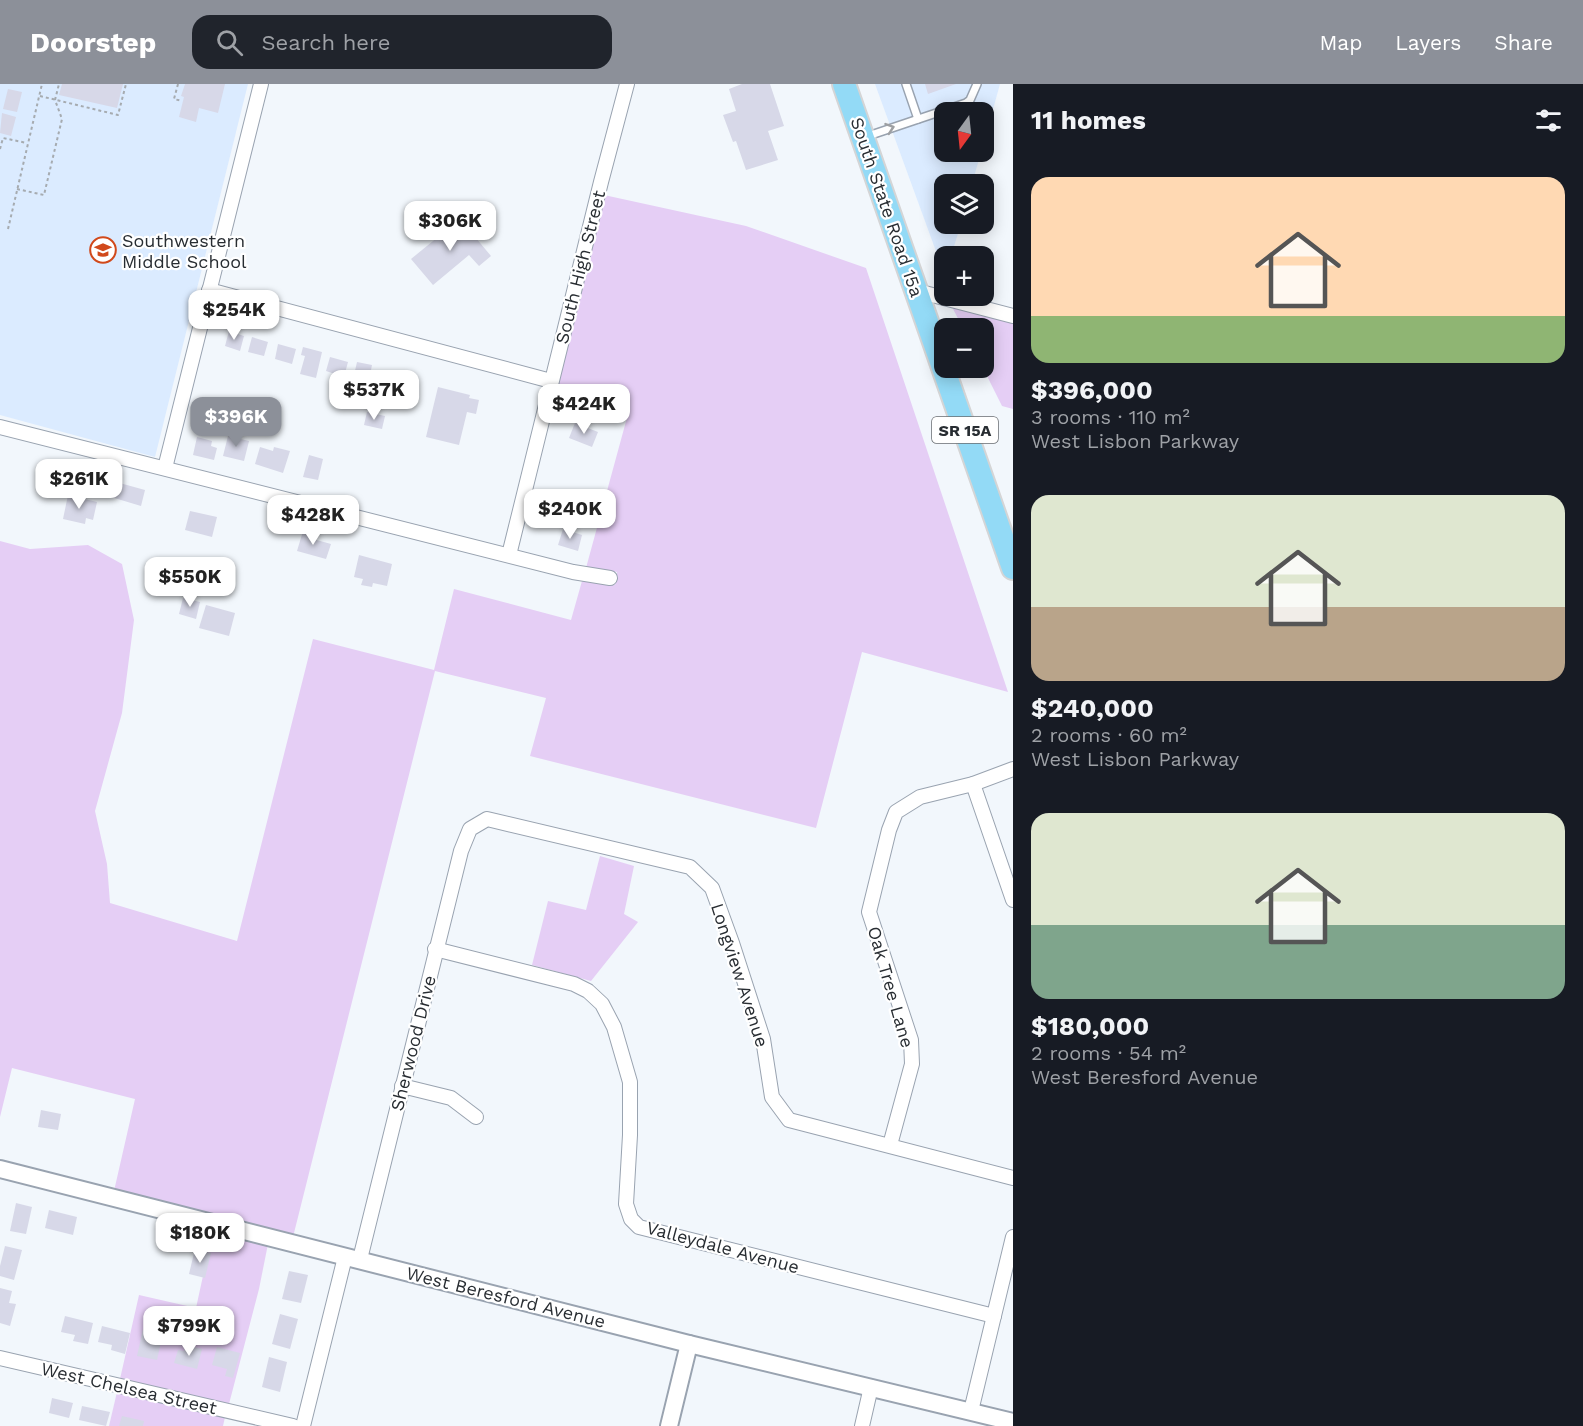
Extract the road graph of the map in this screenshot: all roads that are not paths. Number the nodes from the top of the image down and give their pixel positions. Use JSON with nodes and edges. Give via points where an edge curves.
{"nodes":[{"id":1,"x":261,"y":84,"type":"edge"},
{"id":2,"x":627,"y":84,"type":"edge"},
{"id":3,"x":844,"y":84,"type":"edge"},
{"id":4,"x":906,"y":84,"type":"edge"},
{"id":5,"x":977,"y":84,"type":"edge"},
{"id":6,"x":918,"y":119,"type":"junction"},
{"id":7,"x":863,"y":137,"type":"junction"},
{"id":8,"x":209,"y":290,"type":"junction"},
{"id":9,"x":917,"y":291,"type":"junction"},
{"id":10,"x":1013,"y":316,"type":"edge"},
{"id":11,"x":551,"y":381,"type":"junction"},
{"id":12,"x":0,"y":427,"type":"edge"},
{"id":13,"x":165,"y":468,"type":"junction"},
{"id":14,"x":509,"y":555,"type":"junction"},
{"id":15,"x":1013,"y":568,"type":"edge"},
{"id":16,"x":610,"y":578,"type":"dead end"},
{"id":17,"x":1013,"y":768,"type":"edge"},
{"id":18,"x":973,"y":784,"type":"junction"},
{"id":19,"x":470,"y":829,"type":"joint"},
{"id":20,"x":1013,"y":900,"type":"edge"},
{"id":21,"x":435,"y":949,"type":"junction"},
{"id":22,"x":402,"y":1086,"type":"junction"},
{"id":23,"x":476,"y":1117,"type":"dead end"},
{"id":24,"x":890,"y":1144,"type":"junction"},
{"id":25,"x":0,"y":1169,"type":"edge"},
{"id":26,"x":1013,"y":1178,"type":"edge"},
{"id":27,"x":1013,"y":1237,"type":"edge"},
{"id":28,"x":352,"y":1258,"type":"junction"},
{"id":29,"x":994,"y":1316,"type":"junction"},
{"id":30,"x":689,"y":1344,"type":"junction"},
{"id":31,"x":0,"y":1358,"type":"edge"},
{"id":32,"x":872,"y":1387,"type":"junction"},
{"id":33,"x":971,"y":1411,"type":"junction"},
{"id":34,"x":1013,"y":1422,"type":"edge"},
{"id":35,"x":293,"y":1426,"type":"edge"},
{"id":36,"x":303,"y":1426,"type":"edge"},
{"id":37,"x":669,"y":1426,"type":"edge"},
{"id":38,"x":862,"y":1426,"type":"edge"}],
"edges":[{"from":1,"to":8,"type":"street"},
{"from":2,"to":11,"type":"street","name":"South High Street"},
{"from":3,"to":7,"type":"highway","name":"South State Road 15a","number":"SR 15A"},
{"from":4,"to":6,"type":"lane"},
{"from":5,"to":6,"type":"lane","via":[[970,100]]},
{"from":7,"to":6,"type":"lane","one_way":true},
{"from":7,"to":9,"type":"highway","name":"South State Road 15a","number":"SR 15A"},
{"from":8,"to":11,"type":"street"},
{"from":8,"to":13,"type":"street"},
{"from":9,"to":10,"type":"street"},
{"from":9,"to":15,"type":"highway","name":"South State Road 15a","number":"SR 15A"},
{"from":11,"to":14,"type":"street","name":"South High Street"},
{"from":12,"to":13,"type":"street"},
{"from":13,"to":14,"type":"street"},
{"from":14,"to":16,"type":"street"},
{"from":17,"to":18,"type":"street","name":"Oak Tree Lane"},
{"from":18,"to":20,"type":"street"},
{"from":18,"to":24,"type":"street","name":"Oak Tree Lane","via":[[920,797],[896,812],[884,844],[869,912],[911,1040],[912,1064]]},
{"from":19,"to":21,"type":"street","name":"Sherwood Drive"},
{"from":19,"to":24,"type":"street","name":"Longview Avenue","via":[[487,819],[690,867],[712,888],[763,1039],[772,1096],[789,1120]]},
{"from":21,"to":22,"type":"street","name":"Sherwood Drive"},
{"from":21,"to":29,"type":"street","name":"Valleydale Avenue","via":[[574,984],[602,1004],[614,1028],[630,1082],[626,1204],[631,1219],[639,1227]]},
{"from":22,"to":23,"type":"street","via":[[451,1098]]},
{"from":22,"to":28,"type":"street","name":"Sherwood Drive"},
{"from":24,"to":26,"type":"street","name":"Longview Avenue"},
{"from":25,"to":28,"type":"street","name":"West Beresford Avenue"},
{"from":27,"to":29,"type":"street"},
{"from":28,"to":30,"type":"street","name":"West Beresford Avenue"},
{"from":28,"to":36,"type":"street"},
{"from":29,"to":33,"type":"street"},
{"from":30,"to":32,"type":"street","name":"West Beresford Avenue"},
{"from":30,"to":37,"type":"street"},
{"from":31,"to":35,"type":"street","name":"West Chelsea Street"},
{"from":32,"to":33,"type":"street","name":"West Beresford Avenue"},
{"from":32,"to":38,"type":"street"},
{"from":33,"to":34,"type":"street","name":"West Beresford Avenue"}]}
